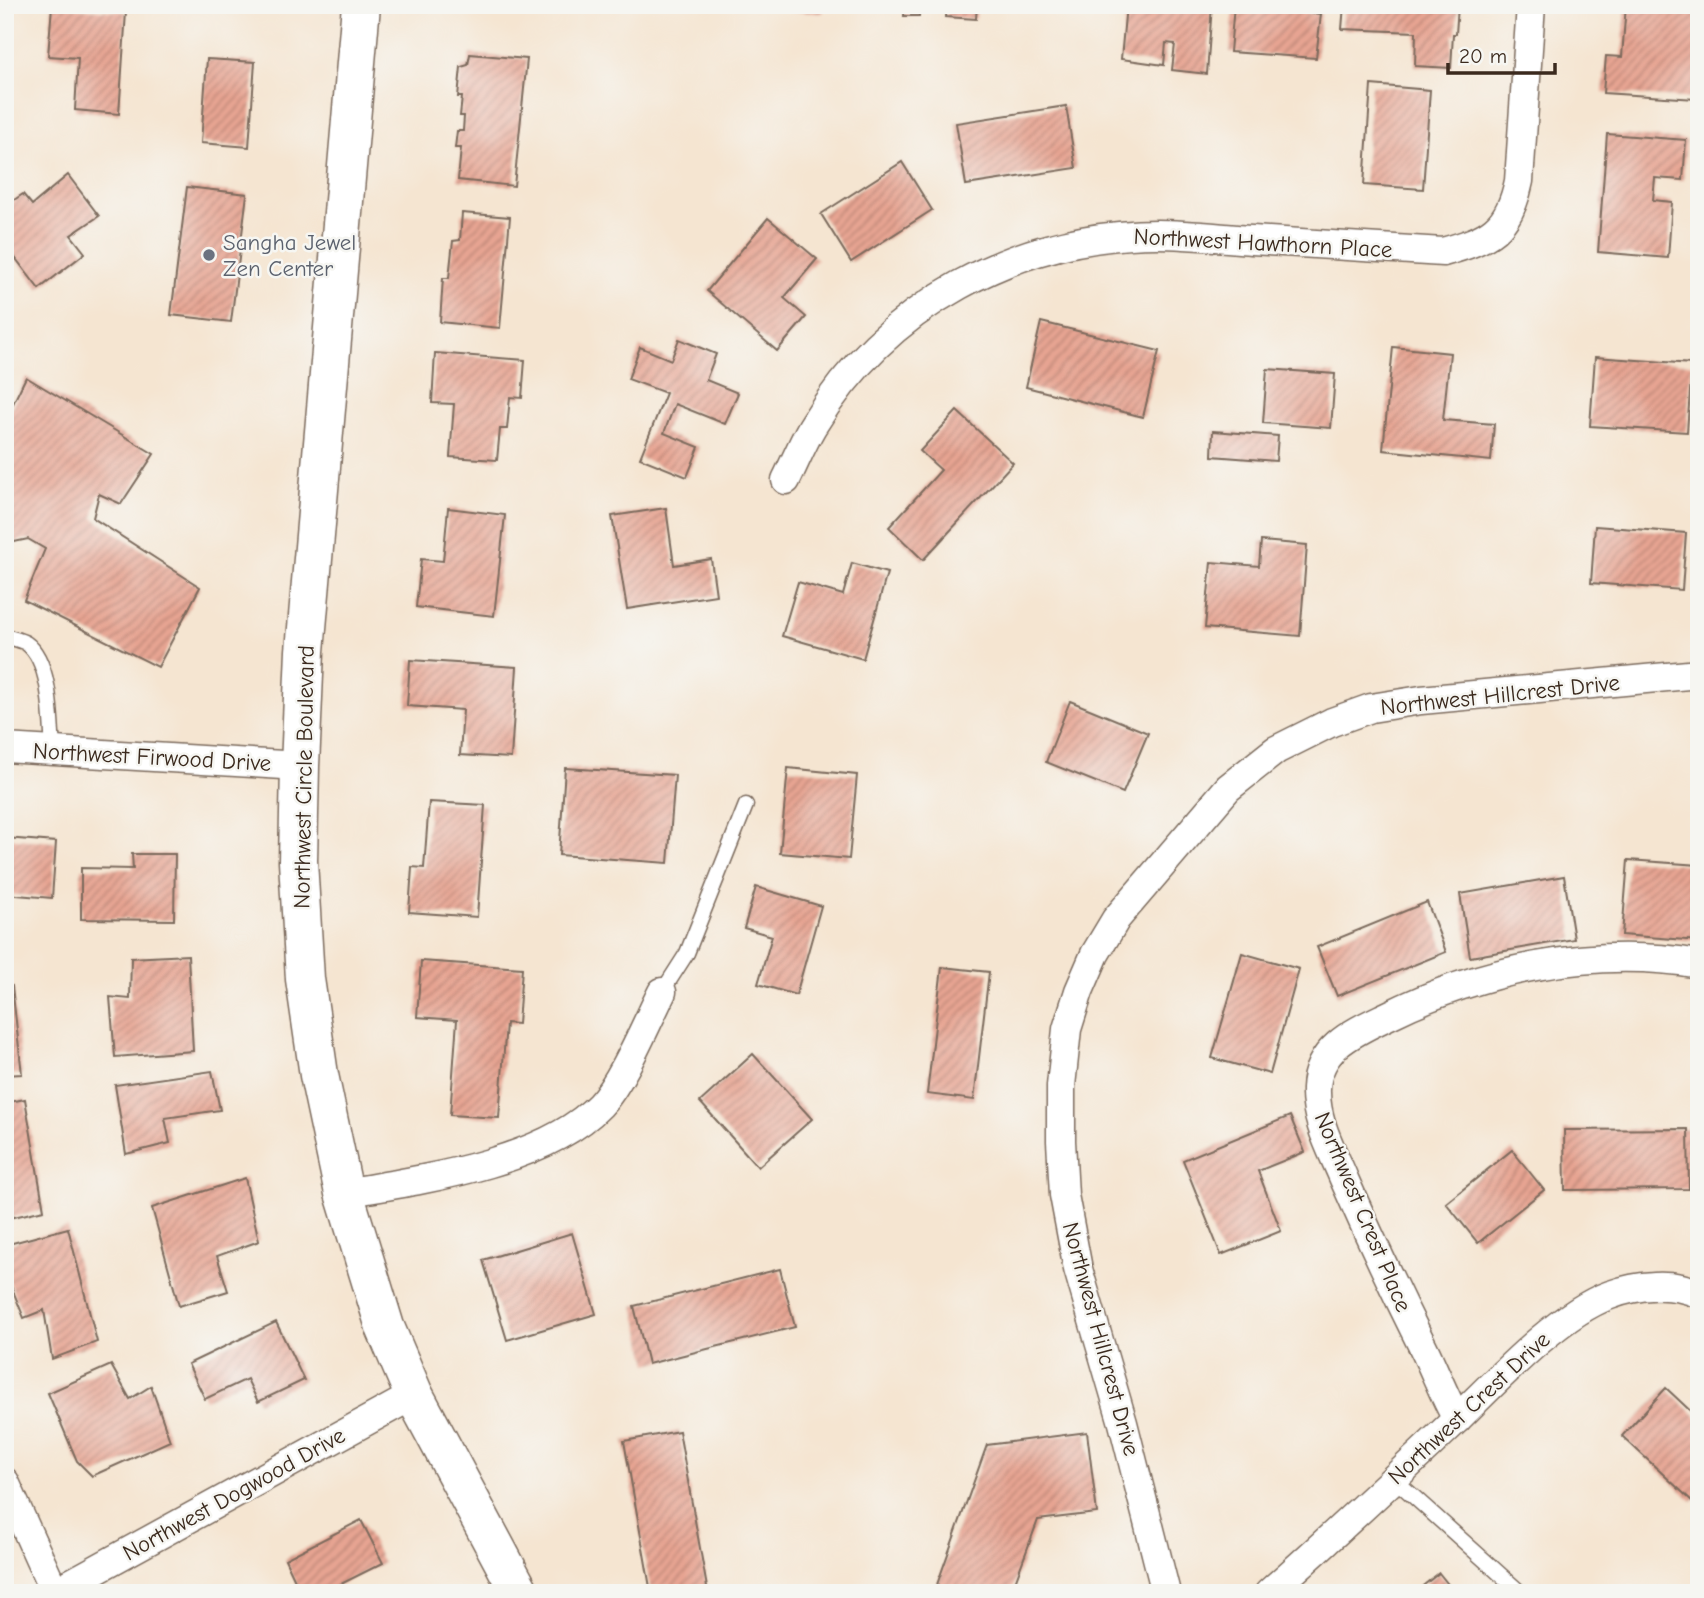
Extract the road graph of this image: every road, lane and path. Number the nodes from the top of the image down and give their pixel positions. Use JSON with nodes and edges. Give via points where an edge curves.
{"nodes":[{"id":1,"x":361,"y":5,"type":"edge"},
{"id":2,"x":1531,"y":5,"type":"edge"},
{"id":3,"x":786,"y":480,"type":"dead end"},
{"id":4,"x":5,"y":636,"type":"edge"},
{"id":5,"x":1699,"y":674,"type":"edge"},
{"id":6,"x":5,"y":748,"type":"edge"},
{"id":7,"x":53,"y":753,"type":"junction"},
{"id":8,"x":300,"y":766,"type":"junction"},
{"id":9,"x":746,"y":804,"type":"dead end"},
{"id":10,"x":1699,"y":964,"type":"edge"},
{"id":11,"x":662,"y":992,"type":"joint"},
{"id":12,"x":344,"y":1193,"type":"junction"},
{"id":13,"x":1699,"y":1294,"type":"edge"},
{"id":14,"x":414,"y":1395,"type":"junction"},
{"id":15,"x":1457,"y":1419,"type":"junction"},
{"id":16,"x":1394,"y":1478,"type":"junction"},
{"id":17,"x":5,"y":1482,"type":"edge"},
{"id":18,"x":54,"y":1592,"type":"edge"},
{"id":19,"x":520,"y":1593,"type":"edge"},
{"id":20,"x":1166,"y":1593,"type":"edge"},
{"id":21,"x":1269,"y":1593,"type":"edge"},
{"id":22,"x":1521,"y":1593,"type":"edge"}],
"edges":[{"from":1,"to":8,"type":"main road","name":"Northwest Circle Boulevard","via":[[305,652]]},
{"from":2,"to":3,"type":"street","name":"Northwest Hawthorn Place","via":[[1515,201],[1499,227],[1478,243],[1443,252],[1157,234],[1090,240],[992,267],[915,313],[852,373],[812,427]]},
{"from":4,"to":7,"type":"lane","via":[[27,643],[42,664]]},
{"from":5,"to":20,"type":"street","name":"Northwest Hillcrest Drive","via":[[1421,700],[1332,722],[1276,750],[1228,788],[1116,919],[1095,954],[1067,1029],[1061,1113],[1064,1195],[1078,1269]]},
{"from":6,"to":7,"type":"street","name":"Northwest Firwood Drive"},
{"from":7,"to":8,"type":"street","name":"Northwest Firwood Drive"},
{"from":8,"to":12,"type":"main road","name":"Northwest Circle Boulevard","via":[[298,861],[305,979]]},
{"from":9,"to":11,"type":"lane","via":[[687,953]]},
{"from":10,"to":15,"type":"street","name":"Northwest Crest Place","via":[[1605,958],[1535,965],[1462,983],[1345,1037],[1321,1067],[1317,1116],[1375,1251]]},
{"from":11,"to":12,"type":"street","via":[[602,1103],[545,1143],[513,1156]]},
{"from":12,"to":14,"type":"main road","name":"Northwest Circle Boulevard","via":[[385,1327]]},
{"from":13,"to":15,"type":"street","name":"Northwest Crest Drive","via":[[1667,1286],[1608,1295],[1574,1314]]},
{"from":14,"to":18,"type":"street","name":"Northwest Dogwood Drive"},
{"from":14,"to":19,"type":"main road","name":"Northwest Circle Boulevard"},
{"from":15,"to":16,"type":"street","name":"Northwest Crest Drive"},
{"from":16,"to":21,"type":"street","name":"Northwest Crest Drive"},
{"from":16,"to":22,"type":"lane"},
{"from":17,"to":18,"type":"street"}]}
